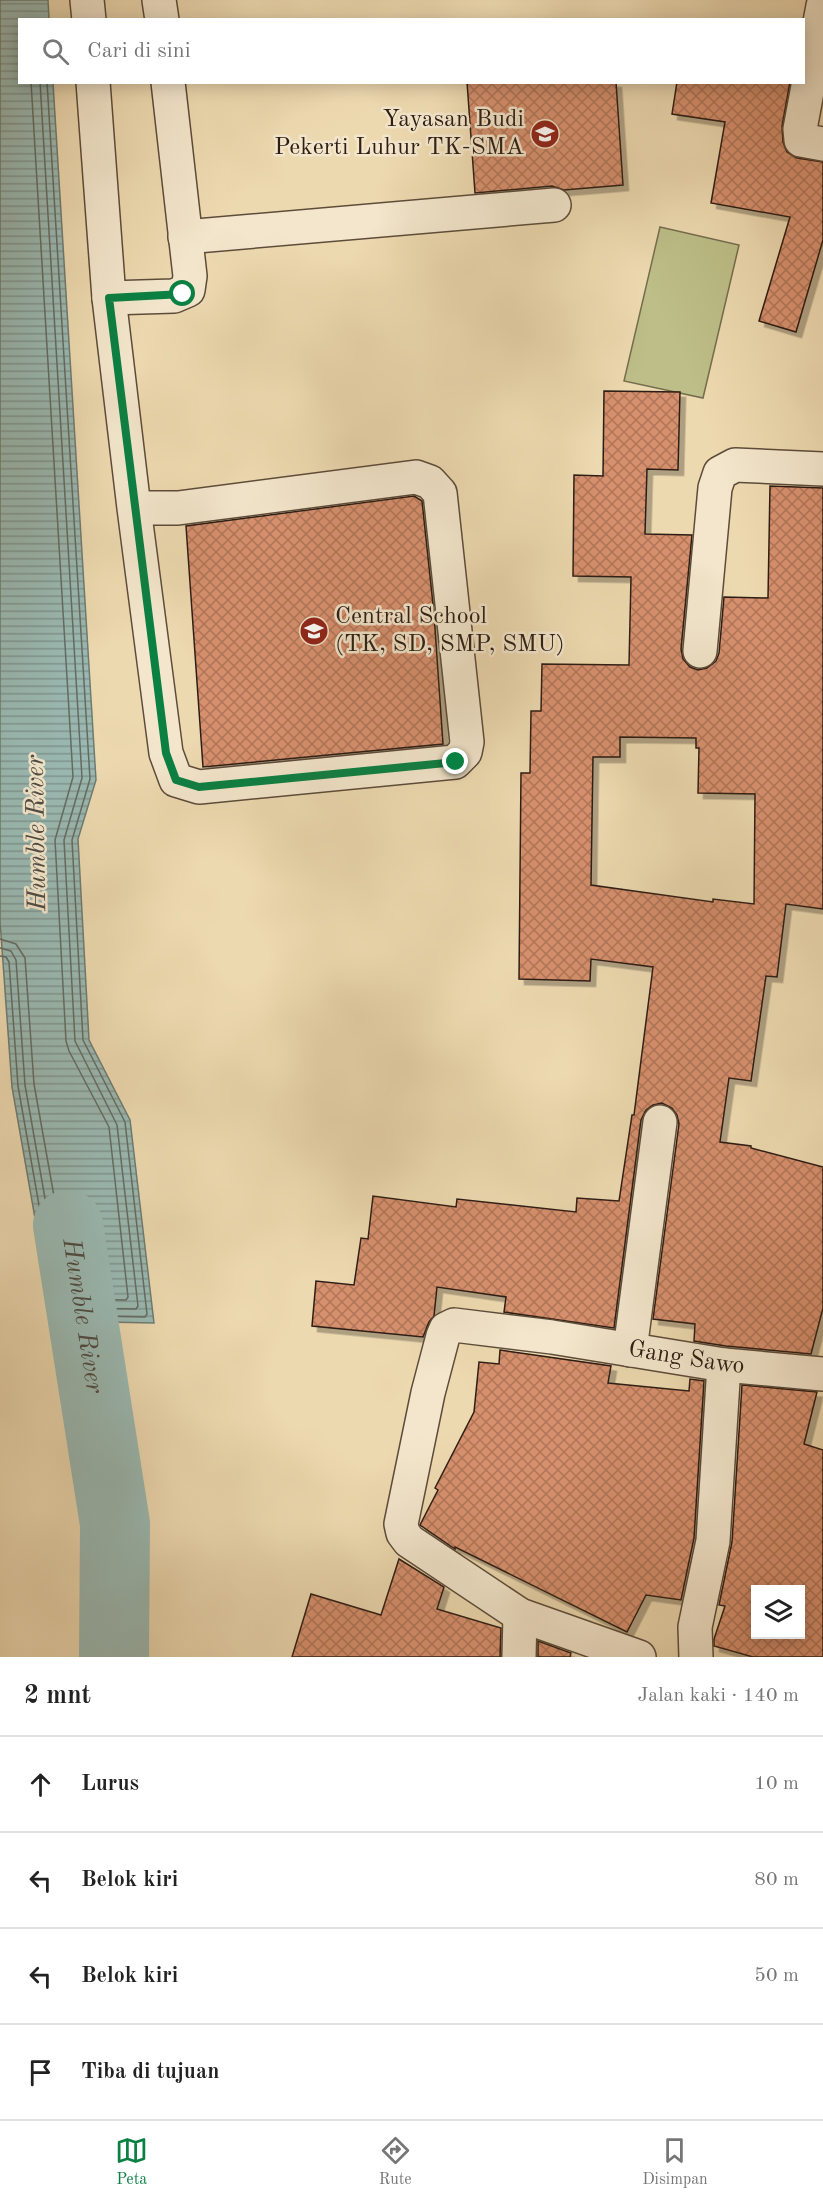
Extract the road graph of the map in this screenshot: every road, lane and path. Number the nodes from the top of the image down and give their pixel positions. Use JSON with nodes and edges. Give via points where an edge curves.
{"nodes":[{"id":1,"x":87,"y":0,"type":"edge"},
{"id":2,"x":159,"y":0,"type":"edge"},
{"id":3,"x":823,"y":6,"type":"edge"},
{"id":4,"x":89,"y":18,"type":"edge"},
{"id":5,"x":162,"y":18,"type":"edge"},
{"id":6,"x":93,"y":84,"type":"edge"},
{"id":7,"x":168,"y":84,"type":"edge"},
{"id":8,"x":823,"y":144,"type":"edge"},
{"id":9,"x":554,"y":205,"type":"dead end"},
{"id":10,"x":185,"y":237,"type":"junction"},
{"id":11,"x":109,"y":298,"type":"junction"},
{"id":12,"x":823,"y":469,"type":"edge"},
{"id":13,"x":134,"y":508,"type":"junction"},
{"id":14,"x":700,"y":651,"type":"dead end"},
{"id":15,"x":660,"y":1122,"type":"dead end"},
{"id":16,"x":630,"y":1350,"type":"junction"},
{"id":17,"x":724,"y":1365,"type":"junction"},
{"id":18,"x":823,"y":1374,"type":"edge"},
{"id":19,"x":520,"y":1615,"type":"junction"},
{"id":20,"x":519,"y":1657,"type":"edge"},
{"id":21,"x":639,"y":1657,"type":"edge"},
{"id":22,"x":696,"y":1657,"type":"edge"}],
"edges":[{"from":1,"to":4,"type":"street"},
{"from":2,"to":5,"type":"street"},
{"from":3,"to":8,"type":"street","via":[[800,129],[801,140]]},
{"from":6,"to":11,"type":"street"},
{"from":7,"to":10,"type":"street"},
{"from":9,"to":10,"type":"street"},
{"from":10,"to":11,"type":"street","via":[[188,290],[174,296]]},
{"from":11,"to":13,"type":"street"},
{"from":12,"to":14,"type":"street","via":[[735,465],[720,473],[715,488]]},
{"from":13,"to":13,"type":"street","via":[[166,753],[176,780],[199,787],[456,762],[465,752],[467,741],[440,494],[430,482],[416,477],[178,508]]},
{"from":15,"to":16,"type":"street"},
{"from":16,"to":17,"type":"street","name":"Gang Sawo"},
{"from":16,"to":19,"type":"street","name":"Gang Sawo","via":[[454,1325],[443,1336],[401,1524],[403,1533],[409,1541]]},
{"from":17,"to":18,"type":"street","name":"Gang Sawo"},
{"from":17,"to":22,"type":"street","via":[[713,1541],[695,1628]]},
{"from":19,"to":20,"type":"street"},
{"from":19,"to":21,"type":"street"}]}
